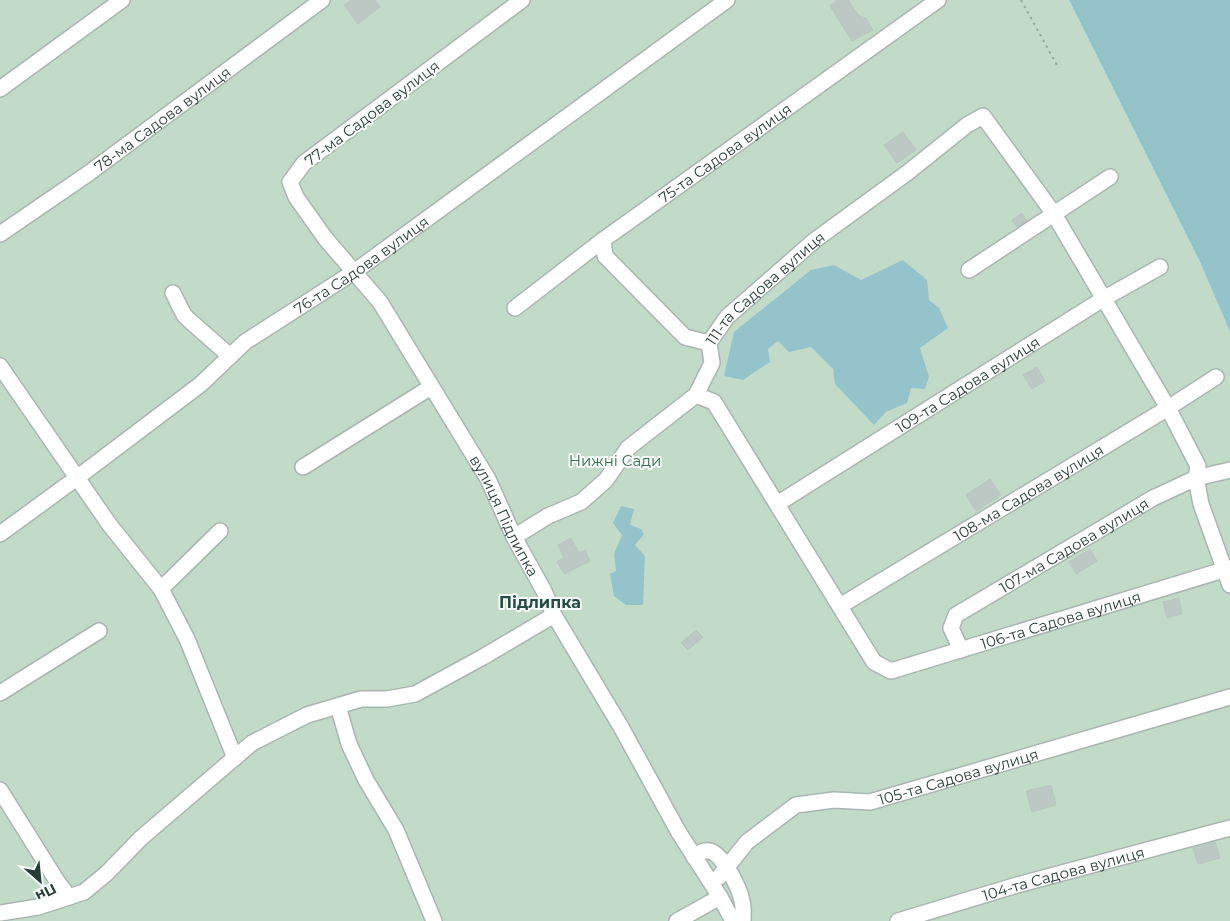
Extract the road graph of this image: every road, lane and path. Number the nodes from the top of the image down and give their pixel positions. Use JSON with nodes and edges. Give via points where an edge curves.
{"nodes":[{"id":1,"x":122,"y":0,"type":"edge"},
{"id":2,"x":322,"y":0,"type":"edge"},
{"id":3,"x":522,"y":0,"type":"edge"},
{"id":4,"x":727,"y":0,"type":"edge"},
{"id":5,"x":938,"y":0,"type":"edge"},
{"id":6,"x":1022,"y":0,"type":"edge"},
{"id":7,"x":1058,"y":66,"type":"dead end"},
{"id":8,"x":0,"y":89,"type":"edge"},
{"id":9,"x":1110,"y":177,"type":"dead end"},
{"id":10,"x":1054,"y":214,"type":"junction"},
{"id":11,"x":0,"y":234,"type":"edge"},
{"id":12,"x":603,"y":240,"type":"junction"},
{"id":13,"x":1160,"y":267,"type":"dead end"},
{"id":14,"x":969,"y":270,"type":"dead end"},
{"id":15,"x":354,"y":272,"type":"junction"},
{"id":16,"x":173,"y":293,"type":"dead end"},
{"id":17,"x":1103,"y":299,"type":"junction"},
{"id":18,"x":515,"y":308,"type":"dead end"},
{"id":19,"x":710,"y":343,"type":"junction"},
{"id":20,"x":230,"y":356,"type":"junction"},
{"id":21,"x":2,"y":374,"type":"edge"},
{"id":22,"x":1216,"y":376,"type":"dead end"},
{"id":23,"x":431,"y":388,"type":"junction"},
{"id":24,"x":696,"y":395,"type":"junction"},
{"id":25,"x":1168,"y":408,"type":"junction"},
{"id":26,"x":303,"y":467,"type":"dead end"},
{"id":27,"x":1230,"y":470,"type":"edge"},
{"id":28,"x":78,"y":477,"type":"junction"},
{"id":29,"x":1196,"y":478,"type":"junction"},
{"id":30,"x":777,"y":504,"type":"junction"},
{"id":31,"x":220,"y":531,"type":"dead end"},
{"id":32,"x":0,"y":534,"type":"edge"},
{"id":33,"x":514,"y":537,"type":"junction"},
{"id":34,"x":1228,"y":569,"type":"edge"},
{"id":35,"x":1230,"y":585,"type":"edge"},
{"id":36,"x":161,"y":590,"type":"junction"},
{"id":37,"x":840,"y":606,"type":"junction"},
{"id":38,"x":554,"y":615,"type":"junction"},
{"id":39,"x":98,"y":631,"type":"dead end"},
{"id":40,"x":961,"y":650,"type":"junction"},
{"id":41,"x":0,"y":693,"type":"edge"},
{"id":42,"x":1230,"y":697,"type":"edge"},
{"id":43,"x":338,"y":706,"type":"junction"},
{"id":44,"x":235,"y":758,"type":"junction"},
{"id":45,"x":0,"y":790,"type":"edge"},
{"id":46,"x":1230,"y":828,"type":"edge"},
{"id":47,"x":694,"y":857,"type":"junction"},
{"id":48,"x":726,"y":867,"type":"junction"},
{"id":49,"x":711,"y":882,"type":"junction"},
{"id":50,"x":69,"y":897,"type":"junction"},
{"id":51,"x":720,"y":897,"type":"junction"},
{"id":52,"x":0,"y":913,"type":"edge"},
{"id":53,"x":37,"y":914,"type":"edge"},
{"id":54,"x":434,"y":921,"type":"edge"},
{"id":55,"x":677,"y":921,"type":"edge"},
{"id":56,"x":733,"y":921,"type":"edge"},
{"id":57,"x":744,"y":921,"type":"edge"},
{"id":58,"x":898,"y":921,"type":"edge"}],
"edges":[{"from":1,"to":8,"type":"street"},
{"from":2,"to":11,"type":"street","name":"78-ма Садова вулиця","via":[[89,173]]},
{"from":3,"to":15,"type":"street","name":"77-ма Садова вулиця","via":[[304,163],[290,182],[296,198]]},
{"from":4,"to":15,"type":"street","name":"76-та Садова вулиця"},
{"from":5,"to":12,"type":"street","name":"75-та Садова вулиця"},
{"from":6,"to":7,"type":"path"},
{"from":9,"to":10,"type":"street"},
{"from":10,"to":14,"type":"street"},
{"from":10,"to":17,"type":"street"},
{"from":10,"to":19,"type":"street","name":"111-та Садова вулиця","via":[[983,116],[815,240],[727,317]]},
{"from":12,"to":18,"type":"street","name":"75-та Садова вулиця"},
{"from":12,"to":19,"type":"street","via":[[605,256],[685,337]]},
{"from":13,"to":17,"type":"street","name":"109-та Садова вулиця"},
{"from":15,"to":20,"type":"street","name":"76-та Садова вулиця","via":[[245,342]]},
{"from":15,"to":23,"type":"street","name":"вулиця Підлипка","via":[[380,302]]},
{"from":16,"to":20,"type":"street","via":[[184,315]]},
{"from":17,"to":25,"type":"street"},
{"from":17,"to":30,"type":"street","name":"109-та Садова вулиця"},
{"from":19,"to":24,"type":"street","name":"111-та Садова вулиця","via":[[712,362]]},
{"from":20,"to":28,"type":"street","name":"76-та Садова вулиця","via":[[201,384]]},
{"from":21,"to":28,"type":"street"},
{"from":22,"to":25,"type":"street","name":"108-ма Садова вулиця"},
{"from":23,"to":26,"type":"street"},
{"from":23,"to":33,"type":"street","name":"вулиця Підлипка","via":[[488,479]]},
{"from":24,"to":30,"type":"street","via":[[714,402]]},
{"from":24,"to":33,"type":"street","name":"111-та Садова вулиця","via":[[628,448],[606,480],[581,502],[548,516]]},
{"from":25,"to":29,"type":"street","via":[[1198,466]]},
{"from":25,"to":37,"type":"street","name":"108-ма Садова вулиця"},
{"from":27,"to":29,"type":"street","name":"107-ма Садова вулиця"},
{"from":28,"to":32,"type":"street","name":"76-та Садова вулиця"},
{"from":28,"to":36,"type":"street"},
{"from":29,"to":34,"type":"street","via":[[1201,504]]},
{"from":29,"to":40,"type":"street","name":"107-ма Садова вулиця","via":[[1153,498],[956,615],[951,628]]},
{"from":30,"to":37,"type":"street"},
{"from":31,"to":36,"type":"street"},
{"from":33,"to":38,"type":"street","name":"вулиця Підлипка"},
{"from":34,"to":35,"type":"street"},
{"from":34,"to":40,"type":"street","name":"106-та Садова вулиця"},
{"from":36,"to":44,"type":"street","via":[[188,639]]},
{"from":37,"to":40,"type":"street","name":"106-та Садова вулиця","via":[[874,662],[891,671]]},
{"from":38,"to":43,"type":"street","via":[[415,694],[361,699]]},
{"from":38,"to":47,"type":"street","name":"вулиця Підлипка"},
{"from":39,"to":41,"type":"street"},
{"from":42,"to":48,"type":"street","name":"105-та Садова вулиця","via":[[870,802],[834,800],[796,804],[747,842]]},
{"from":43,"to":44,"type":"street","via":[[307,715],[252,743]]},
{"from":43,"to":54,"type":"street","via":[[349,744],[396,830]]},
{"from":44,"to":50,"type":"street","via":[[141,838],[107,873],[84,892]]},
{"from":45,"to":50,"type":"street"},
{"from":46,"to":58,"type":"street","name":"104-та Садова вулиця","via":[[1017,885]]},
{"from":47,"to":48,"type":"street","via":[[709,851],[717,854]]},
{"from":47,"to":49,"type":"street","name":"вулиця Підлипка"},
{"from":48,"to":49,"type":"street","name":"105-та Садова вулиця"},
{"from":48,"to":57,"type":"street","via":[[743,902]]},
{"from":49,"to":51,"type":"street","name":"вулиця Підлипка"},
{"from":50,"to":53,"type":"street"},
{"from":51,"to":55,"type":"street"},
{"from":51,"to":56,"type":"street","name":"вулиця Підлипка"},
{"from":52,"to":53,"type":"street"}]}
